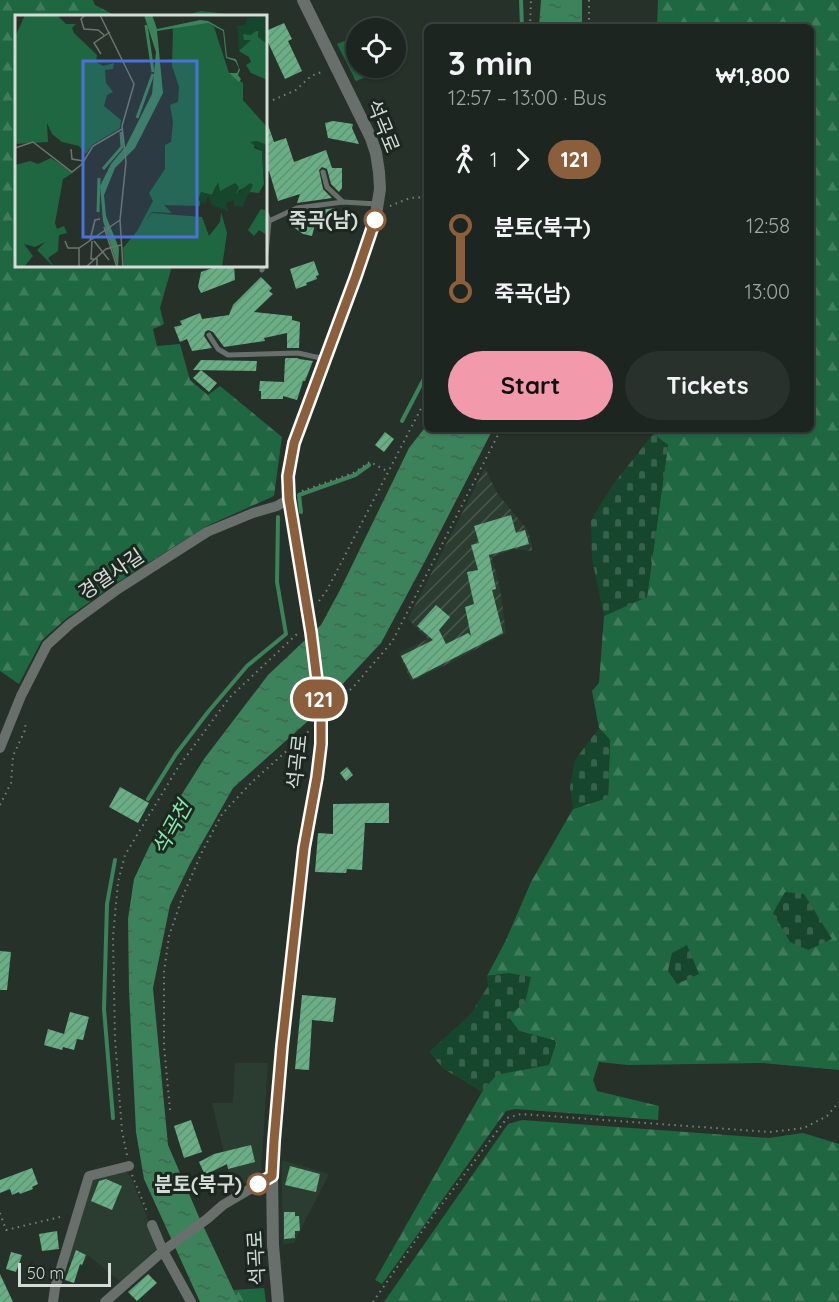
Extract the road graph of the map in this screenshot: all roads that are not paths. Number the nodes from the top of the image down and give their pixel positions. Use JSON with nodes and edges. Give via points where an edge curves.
{"nodes":[{"id":1,"x":303,"y":0,"type":"edge"},
{"id":2,"x":323,"y":172,"type":"dead end"},
{"id":3,"x":343,"y":202,"type":"junction"},
{"id":4,"x":377,"y":204,"type":"junction"},
{"id":5,"x":267,"y":217,"type":"edge"},
{"id":6,"x":268,"y":221,"type":"junction"},
{"id":7,"x":267,"y":238,"type":"edge"},
{"id":8,"x":209,"y":335,"type":"dead end"},
{"id":9,"x":325,"y":359,"type":"junction"},
{"id":10,"x":289,"y":499,"type":"junction"},
{"id":11,"x":3,"y":735,"type":"edge"},
{"id":12,"x":0,"y":748,"type":"edge"},
{"id":13,"x":129,"y":1166,"type":"road end"},
{"id":14,"x":272,"y":1176,"type":"junction"},
{"id":15,"x":152,"y":1226,"type":"road end"},
{"id":16,"x":168,"y":1248,"type":"junction"},
{"id":17,"x":52,"y":1302,"type":"edge"},
{"id":18,"x":105,"y":1302,"type":"edge"},
{"id":19,"x":191,"y":1302,"type":"edge"},
{"id":20,"x":278,"y":1302,"type":"edge"}],
"edges":[{"from":1,"to":4,"type":"street","name":"석곡로","via":[[371,138],[379,172]]},
{"from":2,"to":3,"type":"lane","via":[[327,187]]},
{"from":3,"to":4,"type":"lane"},
{"from":3,"to":6,"type":"lane","via":[[297,208]]},
{"from":4,"to":9,"type":"street","name":"석곡로","via":[[375,220]]},
{"from":5,"to":6,"type":"lane"},
{"from":6,"to":7,"type":"lane"},
{"from":8,"to":9,"type":"lane","via":[[218,349],[228,355],[298,353]]},
{"from":9,"to":10,"type":"street","name":"석곡로","via":[[294,443],[288,476]]},
{"from":10,"to":11,"type":"street","name":"경열사길","via":[[207,532],[70,624],[47,645]]},
{"from":10,"to":14,"type":"street","name":"석곡로","via":[[311,632],[321,744],[304,848]]},
{"from":11,"to":12,"type":"street","name":"경열사길"},
{"from":13,"to":17,"type":"street","via":[[89,1176]]},
{"from":14,"to":16,"type":"street","via":[[231,1200]]},
{"from":14,"to":20,"type":"street","name":"석곡로"},
{"from":15,"to":16,"type":"street"},
{"from":16,"to":18,"type":"street"},
{"from":16,"to":19,"type":"street"}]}
